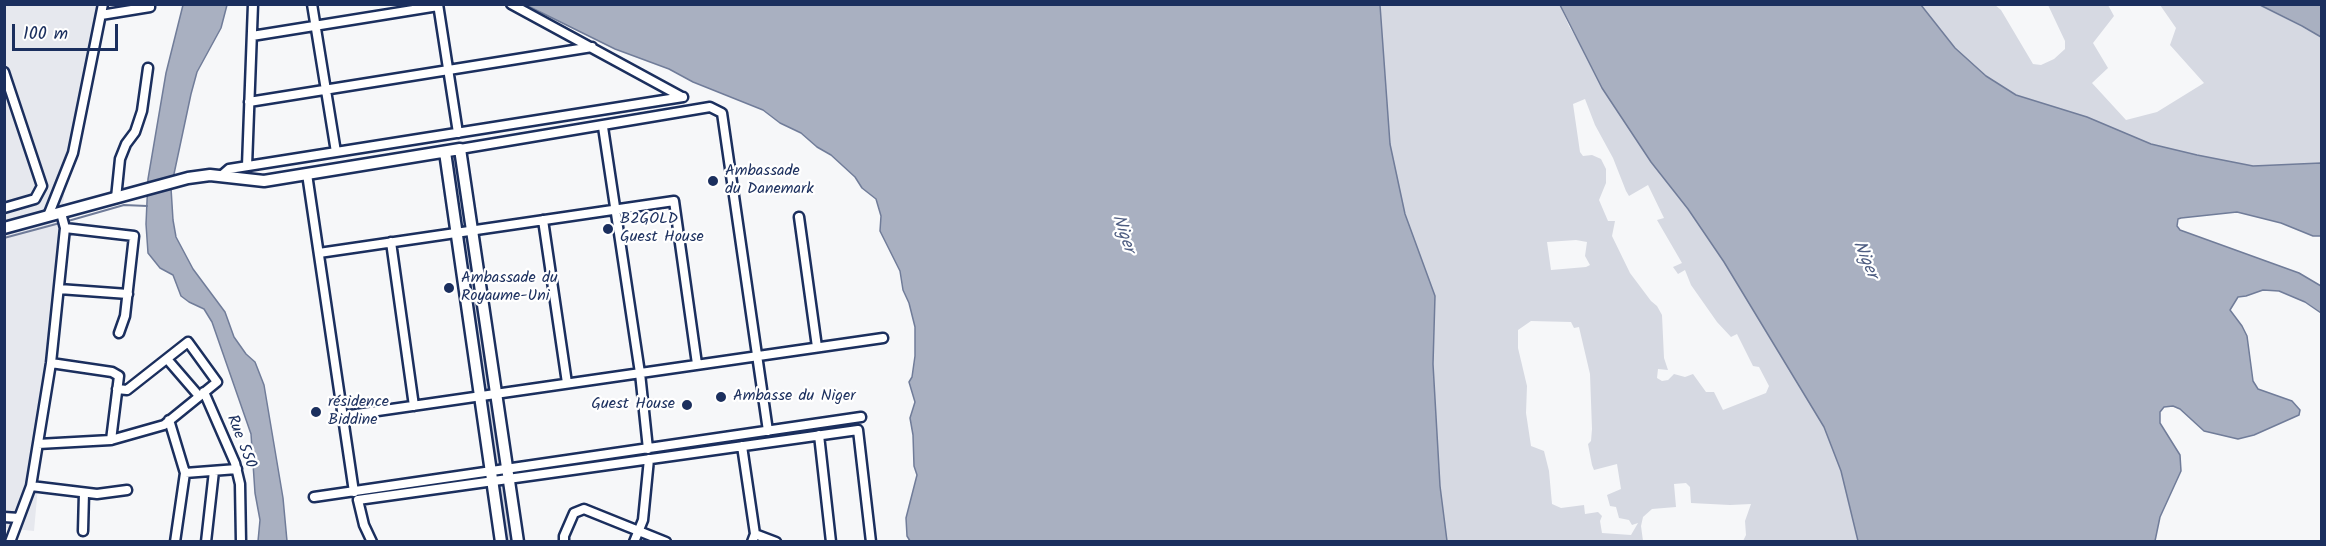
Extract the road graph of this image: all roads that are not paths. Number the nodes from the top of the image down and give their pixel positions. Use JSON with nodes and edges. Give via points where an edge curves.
{"nodes":[{"id":1,"x":103,"y":4,"type":"edge"},
{"id":2,"x":253,"y":4,"type":"edge"},
{"id":3,"x":312,"y":4,"type":"edge"},
{"id":4,"x":511,"y":4,"type":"edge"},
{"id":5,"x":438,"y":5,"type":"edge"},
{"id":6,"x":150,"y":7,"type":"dead end"},
{"id":7,"x":101,"y":15,"type":"junction"},
{"id":8,"x":315,"y":26,"type":"junction"},
{"id":9,"x":252,"y":36,"type":"junction"},
{"id":10,"x":592,"y":47,"type":"junction"},
{"id":11,"x":148,"y":68,"type":"dead end"},
{"id":12,"x":448,"y":70,"type":"junction"},
{"id":13,"x":4,"y":72,"type":"edge"},
{"id":14,"x":326,"y":90,"type":"junction"},
{"id":15,"x":249,"y":102,"type":"junction"},
{"id":16,"x":603,"y":127,"type":"junction"},
{"id":17,"x":458,"y":132,"type":"junction"},
{"id":18,"x":460,"y":150,"type":"junction"},
{"id":19,"x":336,"y":152,"type":"junction"},
{"id":20,"x":445,"y":152,"type":"junction"},
{"id":21,"x":247,"y":166,"type":"junction"},
{"id":22,"x":307,"y":174,"type":"junction"},
{"id":23,"x":221,"y":176,"type":"junction"},
{"id":24,"x":116,"y":198,"type":"junction"},
{"id":25,"x":4,"y":208,"type":"edge"},
{"id":26,"x":615,"y":210,"type":"junction"},
{"id":27,"x":61,"y":213,"type":"junction"},
{"id":28,"x":48,"y":216,"type":"junction"},
{"id":29,"x":799,"y":217,"type":"dead end"},
{"id":30,"x":543,"y":220,"type":"junction"},
{"id":31,"x":4,"y":228,"type":"edge"},
{"id":32,"x":65,"y":228,"type":"junction"},
{"id":33,"x":472,"y":230,"type":"junction"},
{"id":34,"x":457,"y":233,"type":"junction"},
{"id":35,"x":391,"y":243,"type":"junction"},
{"id":36,"x":319,"y":253,"type":"junction"},
{"id":37,"x":59,"y":289,"type":"junction"},
{"id":38,"x":128,"y":294,"type":"junction"},
{"id":39,"x":119,"y":333,"type":"dead end"},
{"id":40,"x":883,"y":338,"type":"dead end"},
{"id":41,"x":817,"y":347,"type":"junction"},
{"id":42,"x":759,"y":356,"type":"junction"},
{"id":43,"x":167,"y":359,"type":"junction"},
{"id":44,"x":51,"y":363,"type":"junction"},
{"id":45,"x":697,"y":364,"type":"junction"},
{"id":46,"x":640,"y":373,"type":"junction"},
{"id":47,"x":567,"y":383,"type":"junction"},
{"id":48,"x":117,"y":389,"type":"junction"},
{"id":49,"x":201,"y":394,"type":"junction"},
{"id":50,"x":497,"y":394,"type":"junction"},
{"id":51,"x":480,"y":396,"type":"junction"},
{"id":52,"x":414,"y":406,"type":"junction"},
{"id":53,"x":343,"y":416,"type":"junction"},
{"id":54,"x":861,"y":417,"type":"dead end"},
{"id":55,"x":169,"y":420,"type":"junction"},
{"id":56,"x":768,"y":431,"type":"junction"},
{"id":57,"x":819,"y":435,"type":"junction"},
{"id":58,"x":111,"y":440,"type":"junction"},
{"id":59,"x":38,"y":444,"type":"junction"},
{"id":60,"x":742,"y":446,"type":"junction"},
{"id":61,"x":648,"y":449,"type":"junction"},
{"id":62,"x":650,"y":459,"type":"junction"},
{"id":63,"x":237,"y":470,"type":"junction"},
{"id":64,"x":214,"y":471,"type":"junction"},
{"id":65,"x":185,"y":473,"type":"junction"},
{"id":66,"x":509,"y":474,"type":"junction"},
{"id":67,"x":492,"y":476,"type":"junction"},
{"id":68,"x":31,"y":486,"type":"junction"},
{"id":69,"x":128,"y":490,"type":"dead end"},
{"id":70,"x":354,"y":492,"type":"junction"},
{"id":71,"x":84,"y":493,"type":"junction"},
{"id":72,"x":314,"y":497,"type":"dead end"},
{"id":73,"x":4,"y":517,"type":"edge"},
{"id":74,"x":19,"y":518,"type":"junction"},
{"id":75,"x":83,"y":531,"type":"dead end"},
{"id":76,"x":640,"y":531,"type":"junction"},
{"id":77,"x":753,"y":538,"type":"edge"},
{"id":78,"x":10,"y":542,"type":"edge"},
{"id":79,"x":175,"y":542,"type":"edge"},
{"id":80,"x":206,"y":542,"type":"edge"},
{"id":81,"x":241,"y":542,"type":"edge"},
{"id":82,"x":372,"y":542,"type":"edge"},
{"id":83,"x":501,"y":542,"type":"edge"},
{"id":84,"x":518,"y":542,"type":"edge"},
{"id":85,"x":564,"y":542,"type":"edge"},
{"id":86,"x":634,"y":542,"type":"edge"},
{"id":87,"x":666,"y":542,"type":"edge"},
{"id":88,"x":776,"y":542,"type":"edge"},
{"id":89,"x":831,"y":542,"type":"edge"},
{"id":90,"x":871,"y":542,"type":"edge"}],
"edges":[{"from":1,"to":7,"type":"street"},
{"from":2,"to":9,"type":"street"},
{"from":3,"to":8,"type":"street"},
{"from":4,"to":10,"type":"street"},
{"from":5,"to":8,"type":"street"},
{"from":5,"to":12,"type":"street"},
{"from":6,"to":7,"type":"street"},
{"from":7,"to":28,"type":"street","via":[[73,153]]},
{"from":8,"to":9,"type":"street"},
{"from":8,"to":14,"type":"street"},
{"from":9,"to":15,"type":"street"},
{"from":10,"to":12,"type":"street"},
{"from":10,"to":17,"type":"street","via":[[683,97]]},
{"from":11,"to":24,"type":"street","via":[[135,132],[120,159]]},
{"from":12,"to":14,"type":"street"},
{"from":12,"to":17,"type":"street"},
{"from":13,"to":25,"type":"street","via":[[42,186],[35,199]]},
{"from":14,"to":15,"type":"street"},
{"from":14,"to":19,"type":"street"},
{"from":15,"to":21,"type":"street"},
{"from":16,"to":18,"type":"street"},
{"from":16,"to":26,"type":"street"},
{"from":16,"to":42,"type":"street","via":[[710,107],[722,113]]},
{"from":17,"to":19,"type":"street"},
{"from":18,"to":20,"type":"street"},
{"from":18,"to":33,"type":"street"},
{"from":19,"to":21,"type":"street"},
{"from":20,"to":22,"type":"street"},
{"from":20,"to":34,"type":"street"},
{"from":21,"to":23,"type":"street","via":[[229,169]]},
{"from":22,"to":23,"type":"street","via":[[264,181]]},
{"from":22,"to":36,"type":"street"},
{"from":23,"to":24,"type":"street","via":[[188,178]]},
{"from":24,"to":27,"type":"street"},
{"from":26,"to":30,"type":"street"},
{"from":26,"to":45,"type":"street","via":[[674,201]]},
{"from":26,"to":46,"type":"street"},
{"from":27,"to":28,"type":"street"},
{"from":27,"to":32,"type":"street"},
{"from":28,"to":31,"type":"street","via":[[30,225]]},
{"from":29,"to":41,"type":"street"},
{"from":30,"to":33,"type":"street"},
{"from":30,"to":47,"type":"street"},
{"from":32,"to":37,"type":"street"},
{"from":32,"to":38,"type":"street","via":[[134,236]]},
{"from":33,"to":34,"type":"street"},
{"from":33,"to":50,"type":"street"},
{"from":34,"to":35,"type":"street"},
{"from":34,"to":51,"type":"street"},
{"from":35,"to":36,"type":"street"},
{"from":35,"to":52,"type":"street"},
{"from":36,"to":53,"type":"street"},
{"from":37,"to":38,"type":"street"},
{"from":37,"to":44,"type":"street"},
{"from":38,"to":39,"type":"street"},
{"from":40,"to":41,"type":"street"},
{"from":41,"to":42,"type":"street"},
{"from":42,"to":45,"type":"street"},
{"from":42,"to":56,"type":"street"},
{"from":43,"to":48,"type":"street","via":[[127,390]]},
{"from":43,"to":49,"type":"street","name":"Rue 550"},
{"from":43,"to":49,"type":"street","via":[[188,342],[217,382]]},
{"from":44,"to":48,"type":"street","via":[[112,372],[119,376]]},
{"from":44,"to":59,"type":"street"},
{"from":45,"to":46,"type":"street"},
{"from":46,"to":47,"type":"street"},
{"from":46,"to":61,"type":"street"},
{"from":47,"to":50,"type":"street"},
{"from":48,"to":58,"type":"street"},
{"from":49,"to":55,"type":"street"},
{"from":49,"to":63,"type":"street","name":"Rue 550"},
{"from":50,"to":51,"type":"street"},
{"from":50,"to":66,"type":"street"},
{"from":51,"to":52,"type":"street"},
{"from":51,"to":67,"type":"street"},
{"from":52,"to":53,"type":"street"},
{"from":53,"to":70,"type":"street"},
{"from":54,"to":56,"type":"street"},
{"from":55,"to":58,"type":"street","via":[[164,425]]},
{"from":55,"to":65,"type":"street"},
{"from":56,"to":61,"type":"street"},
{"from":57,"to":60,"type":"street"},
{"from":57,"to":89,"type":"street"},
{"from":57,"to":90,"type":"street","via":[[858,430]]},
{"from":58,"to":59,"type":"street"},
{"from":59,"to":68,"type":"street"},
{"from":60,"to":62,"type":"street"},
{"from":60,"to":77,"type":"street"},
{"from":61,"to":66,"type":"street"},
{"from":62,"to":66,"type":"street"},
{"from":62,"to":76,"type":"street"},
{"from":63,"to":64,"type":"street"},
{"from":63,"to":81,"type":"street","name":"Rue 550"},
{"from":64,"to":65,"type":"street"},
{"from":64,"to":80,"type":"street"},
{"from":65,"to":79,"type":"street"},
{"from":66,"to":67,"type":"street"},
{"from":66,"to":84,"type":"street"},
{"from":67,"to":70,"type":"street"},
{"from":67,"to":82,"type":"street","via":[[358,500]]},
{"from":67,"to":83,"type":"street"},
{"from":68,"to":71,"type":"street"},
{"from":68,"to":74,"type":"street"},
{"from":69,"to":71,"type":"street"},
{"from":70,"to":72,"type":"street"},
{"from":71,"to":75,"type":"street"},
{"from":73,"to":74,"type":"street"},
{"from":74,"to":78,"type":"street"},
{"from":76,"to":85,"type":"street","via":[[584,509],[574,513]]},
{"from":76,"to":86,"type":"street"},
{"from":76,"to":87,"type":"street"},
{"from":77,"to":88,"type":"street"}]}
